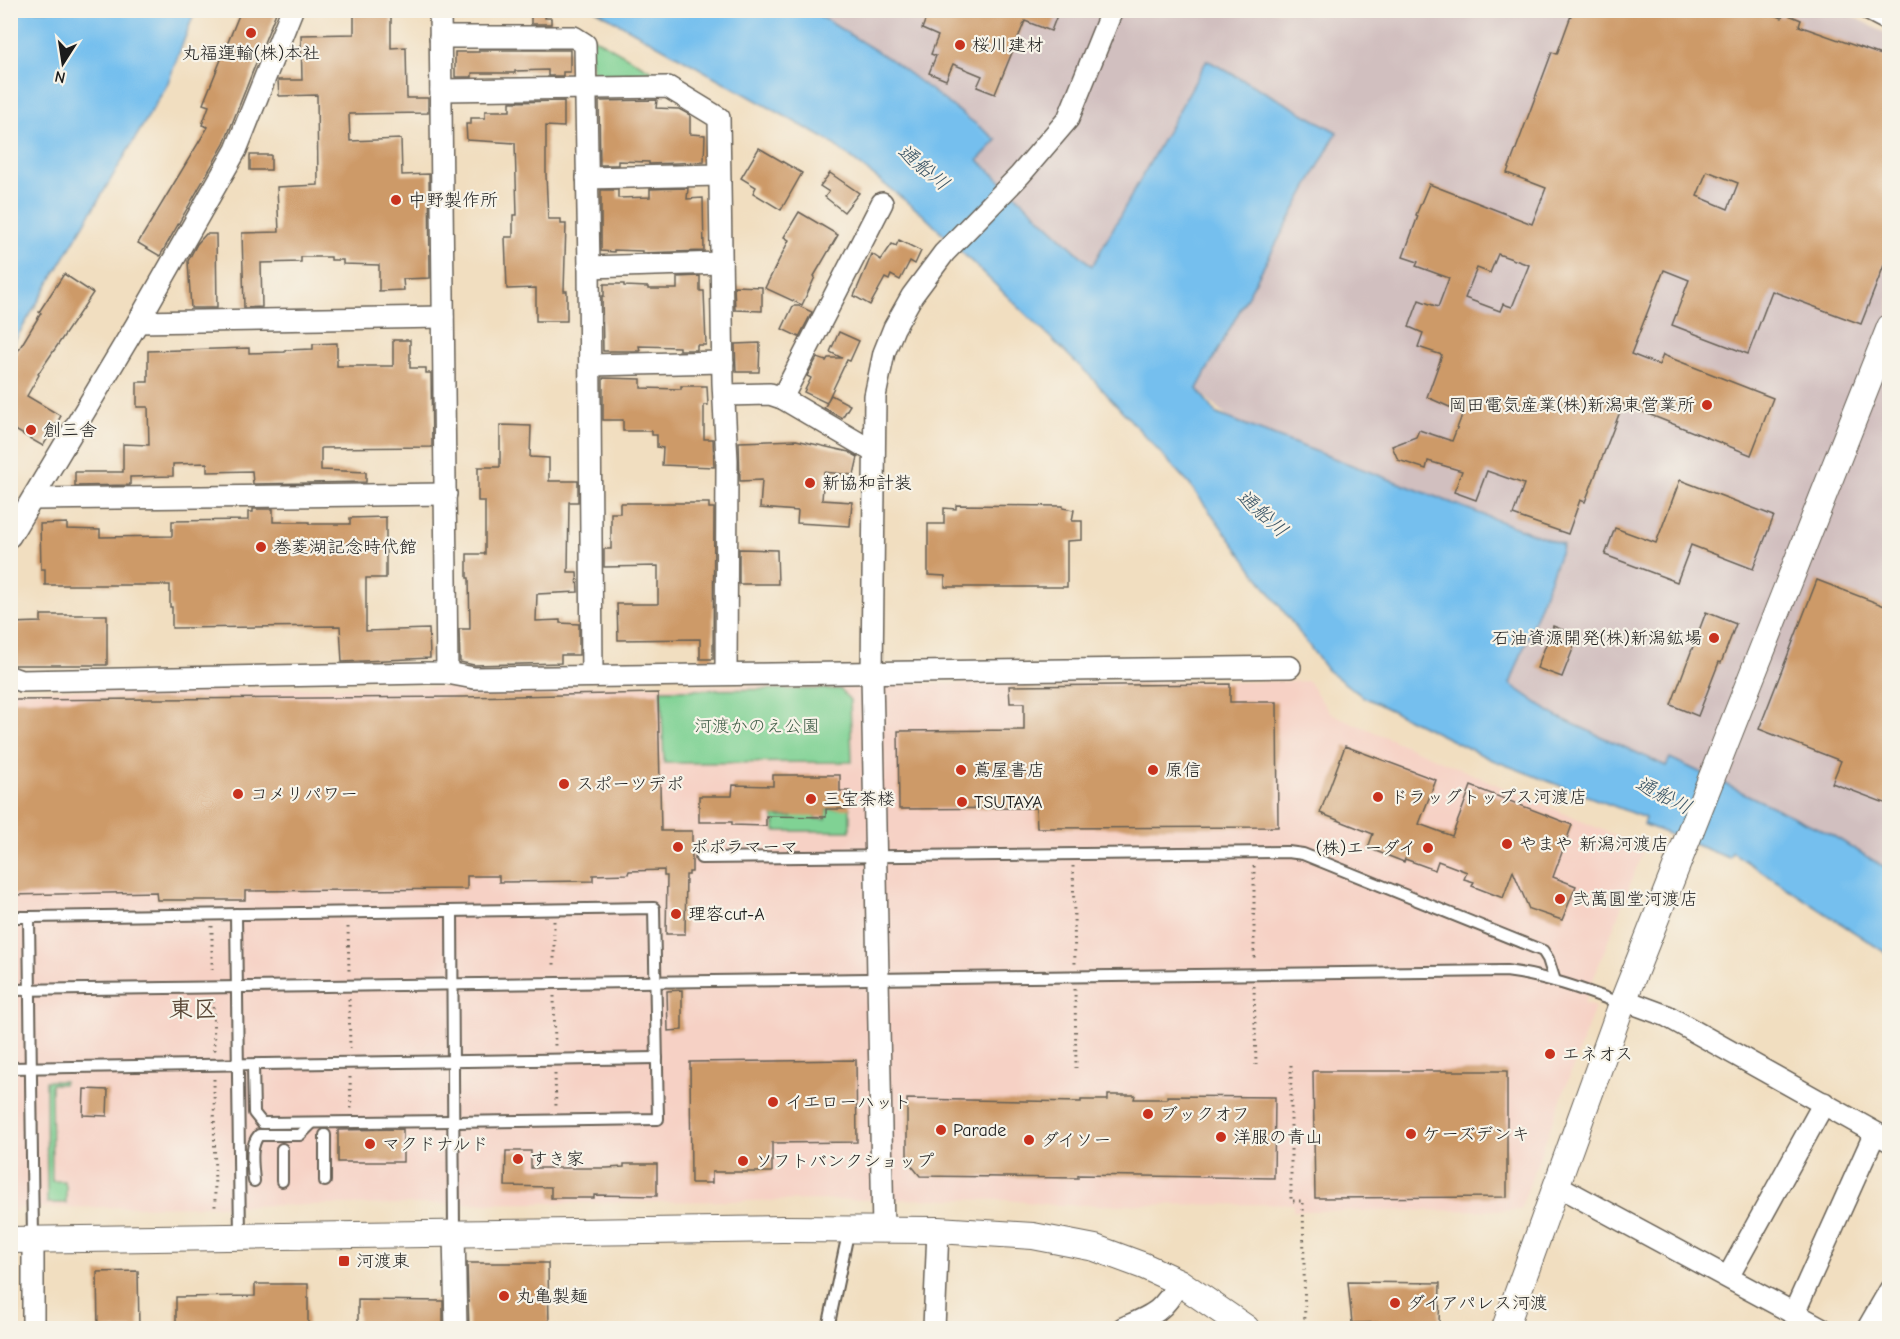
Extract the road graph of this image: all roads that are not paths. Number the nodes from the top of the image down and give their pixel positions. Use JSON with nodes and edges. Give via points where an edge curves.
{"nodes":[{"id":1,"x":292,"y":10,"type":"edge"},
{"id":2,"x":440,"y":10,"type":"edge"},
{"id":3,"x":1112,"y":10,"type":"edge"},
{"id":4,"x":1869,"y":10,"type":"edge"},
{"id":5,"x":1890,"y":21,"type":"edge"},
{"id":6,"x":440,"y":37,"type":"junction"},
{"id":7,"x":585,"y":87,"type":"junction"},
{"id":8,"x":441,"y":90,"type":"junction"},
{"id":9,"x":719,"y":175,"type":"junction"},
{"id":10,"x":587,"y":178,"type":"junction"},
{"id":11,"x":882,"y":203,"type":"dead end"},
{"id":12,"x":721,"y":263,"type":"junction"},
{"id":13,"x":589,"y":267,"type":"junction"},
{"id":14,"x":443,"y":318,"type":"junction"},
{"id":15,"x":138,"y":322,"type":"junction"},
{"id":16,"x":1890,"y":327,"type":"edge"},
{"id":17,"x":723,"y":362,"type":"junction"},
{"id":18,"x":590,"y":365,"type":"junction"},
{"id":19,"x":725,"y":395,"type":"junction"},
{"id":20,"x":782,"y":398,"type":"junction"},
{"id":21,"x":874,"y":452,"type":"junction"},
{"id":22,"x":446,"y":494,"type":"junction"},
{"id":23,"x":33,"y":499,"type":"junction"},
{"id":24,"x":10,"y":536,"type":"edge"},
{"id":25,"x":1290,"y":667,"type":"dead end"},
{"id":26,"x":447,"y":674,"type":"junction"},
{"id":27,"x":726,"y":674,"type":"junction"},
{"id":28,"x":872,"y":674,"type":"junction"},
{"id":29,"x":592,"y":676,"type":"junction"},
{"id":30,"x":10,"y":677,"type":"edge"},
{"id":31,"x":875,"y":856,"type":"junction"},
{"id":32,"x":701,"y":858,"type":"dead end"},
{"id":33,"x":452,"y":911,"type":"junction"},
{"id":34,"x":236,"y":914,"type":"junction"},
{"id":35,"x":29,"y":916,"type":"junction"},
{"id":36,"x":10,"y":917,"type":"edge"},
{"id":37,"x":878,"y":980,"type":"junction"},
{"id":38,"x":1555,"y":981,"type":"junction"},
{"id":39,"x":655,"y":983,"type":"junction"},
{"id":40,"x":452,"y":985,"type":"junction"},
{"id":41,"x":237,"y":988,"type":"junction"},
{"id":42,"x":10,"y":990,"type":"edge"},
{"id":43,"x":31,"y":990,"type":"junction"},
{"id":44,"x":1623,"y":1002,"type":"junction"},
{"id":45,"x":657,"y":1058,"type":"junction"},
{"id":46,"x":453,"y":1061,"type":"junction"},
{"id":47,"x":238,"y":1065,"type":"junction"},
{"id":48,"x":253,"y":1065,"type":"junction"},
{"id":49,"x":10,"y":1068,"type":"edge"},
{"id":50,"x":32,"y":1068,"type":"junction"},
{"id":51,"x":1824,"y":1103,"type":"junction"},
{"id":52,"x":453,"y":1121,"type":"junction"},
{"id":53,"x":312,"y":1123,"type":"junction"},
{"id":54,"x":325,"y":1135,"type":"dead end"},
{"id":55,"x":1882,"y":1137,"type":"edge"},
{"id":56,"x":282,"y":1149,"type":"dead end"},
{"id":57,"x":254,"y":1181,"type":"dead end"},
{"id":58,"x":282,"y":1181,"type":"dead end"},
{"id":59,"x":325,"y":1181,"type":"dead end"},
{"id":60,"x":1558,"y":1186,"type":"junction"},
{"id":61,"x":849,"y":1229,"type":"junction"},
{"id":62,"x":883,"y":1230,"type":"junction"},
{"id":63,"x":938,"y":1230,"type":"junction"},
{"id":64,"x":454,"y":1233,"type":"junction"},
{"id":65,"x":240,"y":1237,"type":"junction"},
{"id":66,"x":22,"y":1240,"type":"edge"},
{"id":67,"x":1728,"y":1277,"type":"junction"},
{"id":68,"x":1179,"y":1282,"type":"junction"},
{"id":69,"x":1890,"y":1290,"type":"edge"},
{"id":70,"x":1794,"y":1313,"type":"junction"},
{"id":71,"x":1153,"y":1323,"type":"edge"},
{"id":72,"x":33,"y":1329,"type":"edge"},
{"id":73,"x":456,"y":1329,"type":"edge"},
{"id":74,"x":828,"y":1329,"type":"edge"},
{"id":75,"x":934,"y":1329,"type":"edge"},
{"id":76,"x":1123,"y":1329,"type":"edge"},
{"id":77,"x":1246,"y":1329,"type":"edge"},
{"id":78,"x":1505,"y":1329,"type":"edge"},
{"id":79,"x":1821,"y":1329,"type":"edge"},
{"id":80,"x":1868,"y":1329,"type":"edge"}],
"edges":[{"from":1,"to":15,"type":"street","via":[[236,150]]},
{"from":2,"to":6,"type":"street"},
{"from":3,"to":21,"type":"street","via":[[1068,119],[1020,176],[944,253],[894,328],[875,396]]},
{"from":4,"to":5,"type":"street"},
{"from":6,"to":7,"type":"street","via":[[574,37],[585,44]]},
{"from":6,"to":8,"type":"street"},
{"from":7,"to":8,"type":"street"},
{"from":7,"to":9,"type":"street","via":[[668,87],[719,118]]},
{"from":7,"to":10,"type":"street"},
{"from":8,"to":14,"type":"street"},
{"from":9,"to":10,"type":"street"},
{"from":9,"to":12,"type":"street"},
{"from":10,"to":13,"type":"street"},
{"from":11,"to":20,"type":"street"},
{"from":12,"to":13,"type":"street"},
{"from":12,"to":17,"type":"street"},
{"from":13,"to":18,"type":"street"},
{"from":14,"to":15,"type":"street"},
{"from":14,"to":22,"type":"street"},
{"from":15,"to":23,"type":"street"},
{"from":16,"to":44,"type":"street"},
{"from":17,"to":18,"type":"street"},
{"from":17,"to":19,"type":"street"},
{"from":18,"to":29,"type":"street"},
{"from":19,"to":20,"type":"street","via":[[770,394]]},
{"from":19,"to":27,"type":"street"},
{"from":20,"to":21,"type":"street"},
{"from":21,"to":28,"type":"street"},
{"from":22,"to":23,"type":"street"},
{"from":22,"to":26,"type":"street"},
{"from":23,"to":24,"type":"street"},
{"from":25,"to":28,"type":"street"},
{"from":26,"to":29,"type":"street","via":[[474,678]]},
{"from":26,"to":30,"type":"street","via":[[21,681]]},
{"from":27,"to":28,"type":"street"},
{"from":27,"to":29,"type":"street"},
{"from":28,"to":31,"type":"street"},
{"from":31,"to":32,"type":"lane"},
{"from":31,"to":37,"type":"street"},
{"from":31,"to":38,"type":"lane","via":[[1303,854],[1542,951]]},
{"from":33,"to":34,"type":"lane"},
{"from":33,"to":39,"type":"lane","via":[[654,908]]},
{"from":33,"to":40,"type":"lane"},
{"from":34,"to":35,"type":"lane"},
{"from":34,"to":41,"type":"lane"},
{"from":35,"to":36,"type":"lane"},
{"from":35,"to":43,"type":"lane"},
{"from":37,"to":38,"type":"lane","via":[[1506,971]]},
{"from":37,"to":39,"type":"lane"},
{"from":37,"to":62,"type":"street"},
{"from":38,"to":44,"type":"lane"},
{"from":39,"to":40,"type":"lane"},
{"from":39,"to":45,"type":"lane"},
{"from":40,"to":41,"type":"lane"},
{"from":40,"to":46,"type":"lane"},
{"from":41,"to":43,"type":"lane"},
{"from":41,"to":47,"type":"lane"},
{"from":42,"to":43,"type":"lane"},
{"from":43,"to":50,"type":"lane"},
{"from":44,"to":51,"type":"street","via":[[1667,1016]]},
{"from":44,"to":60,"type":"street"},
{"from":45,"to":46,"type":"lane"},
{"from":45,"to":52,"type":"lane","via":[[658,1119]]},
{"from":46,"to":48,"type":"lane"},
{"from":46,"to":52,"type":"lane"},
{"from":47,"to":48,"type":"lane"},
{"from":47,"to":50,"type":"lane"},
{"from":47,"to":65,"type":"lane"},
{"from":48,"to":53,"type":"lane","via":[[254,1113],[260,1122]]},
{"from":49,"to":50,"type":"lane"},
{"from":50,"to":66,"type":"lane"},
{"from":51,"to":55,"type":"street"},
{"from":51,"to":67,"type":"street"},
{"from":52,"to":53,"type":"lane"},
{"from":52,"to":64,"type":"lane"},
{"from":53,"to":57,"type":"lane","via":[[300,1135],[256,1137]]},
{"from":54,"to":59,"type":"lane"},
{"from":55,"to":70,"type":"street"},
{"from":56,"to":58,"type":"lane"},
{"from":60,"to":67,"type":"street"},
{"from":60,"to":78,"type":"street"},
{"from":61,"to":62,"type":"street"},
{"from":61,"to":64,"type":"street"},
{"from":61,"to":74,"type":"lane"},
{"from":62,"to":63,"type":"street"},
{"from":63,"to":68,"type":"street","via":[[1064,1241],[1095,1248]]},
{"from":63,"to":75,"type":"street"},
{"from":64,"to":65,"type":"street"},
{"from":64,"to":73,"type":"street"},
{"from":65,"to":66,"type":"street"},
{"from":66,"to":72,"type":"street"},
{"from":67,"to":70,"type":"street"},
{"from":68,"to":71,"type":"street"},
{"from":68,"to":77,"type":"street"},
{"from":69,"to":80,"type":"street"},
{"from":70,"to":79,"type":"street"},
{"from":71,"to":76,"type":"street"}]}
